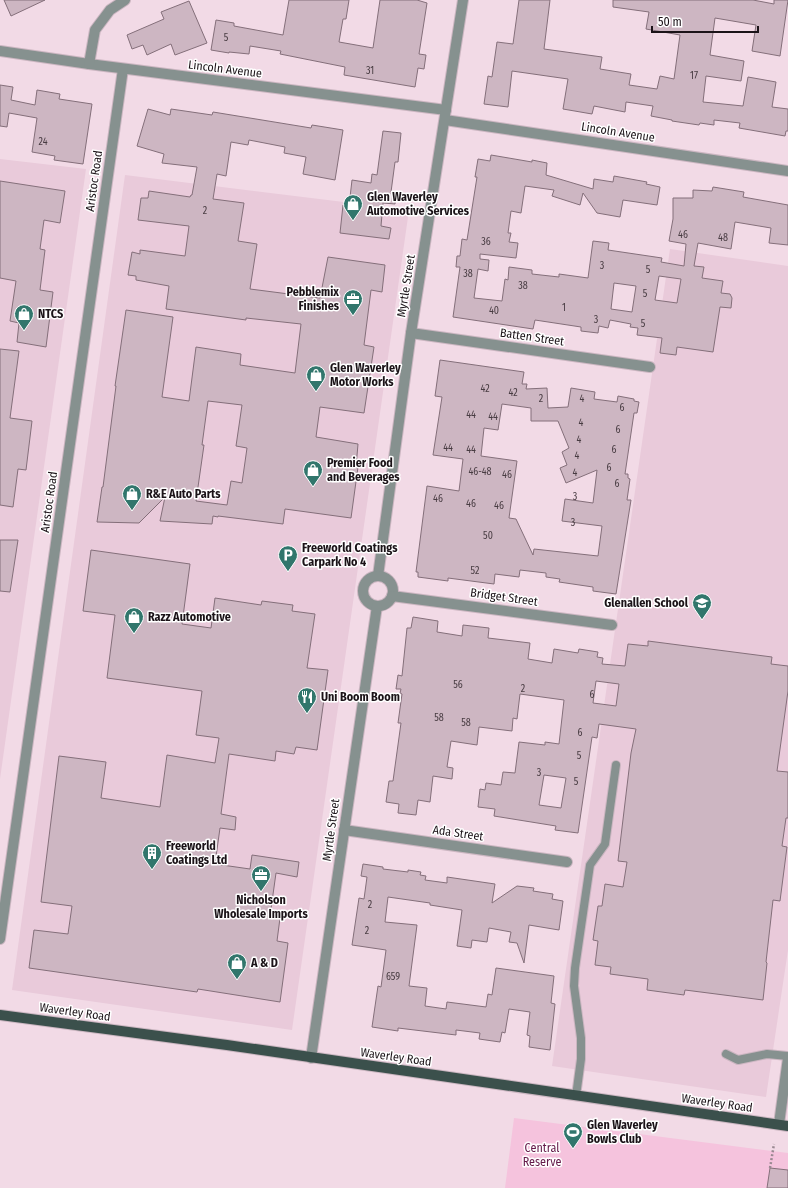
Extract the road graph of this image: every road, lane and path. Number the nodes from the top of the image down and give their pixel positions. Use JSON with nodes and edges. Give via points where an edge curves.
{"nodes":[{"id":1,"x":126,"y":0,"type":"edge"},
{"id":2,"x":463,"y":0,"type":"edge"},
{"id":3,"x":0,"y":51,"type":"edge"},
{"id":4,"x":89,"y":64,"type":"junction"},
{"id":5,"x":123,"y":69,"type":"junction"},
{"id":6,"x":445,"y":115,"type":"junction"},
{"id":7,"x":788,"y":171,"type":"edge"},
{"id":8,"x":411,"y":333,"type":"junction"},
{"id":9,"x":650,"y":367,"type":"dead end"},
{"id":10,"x":378,"y":576,"type":"junction"},
{"id":11,"x":392,"y":596,"type":"junction"},
{"id":12,"x":377,"y":606,"type":"junction"},
{"id":13,"x":612,"y":625,"type":"dead end"},
{"id":14,"x":616,"y":765,"type":"dead end"},
{"id":15,"x":344,"y":830,"type":"junction"},
{"id":16,"x":567,"y":862,"type":"dead end"},
{"id":17,"x":0,"y":939,"type":"edge"},
{"id":18,"x":0,"y":1015,"type":"edge"},
{"id":19,"x":726,"y":1054,"type":"dead end"},
{"id":20,"x":788,"y":1057,"type":"edge"},
{"id":21,"x":311,"y":1058,"type":"junction"},
{"id":22,"x":576,"y":1096,"type":"junction"},
{"id":23,"x":783,"y":1125,"type":"edge"},
{"id":24,"x":774,"y":1144,"type":"dead end"},
{"id":25,"x":770,"y":1168,"type":"dead end"}],
"edges":[{"from":1,"to":4,"type":"street","via":[[110,10],[95,30]]},
{"from":2,"to":6,"type":"street","name":"Myrtle Street"},
{"from":3,"to":4,"type":"street","name":"Lincoln Avenue"},
{"from":4,"to":5,"type":"street","name":"Lincoln Avenue"},
{"from":5,"to":6,"type":"street","name":"Lincoln Avenue"},
{"from":5,"to":17,"type":"street","name":"Aristoc Road"},
{"from":6,"to":7,"type":"street","name":"Lincoln Avenue"},
{"from":6,"to":8,"type":"street","name":"Myrtle Street"},
{"from":8,"to":9,"type":"street","name":"Batten Street"},
{"from":8,"to":10,"type":"street","name":"Myrtle Street"},
{"from":10,"to":11,"type":"street","via":[[391,584]]},
{"from":10,"to":12,"type":"street","via":[[367,581],[364,590],[368,602]]},
{"from":11,"to":12,"type":"street","via":[[386,604]]},
{"from":11,"to":13,"type":"street","name":"Bridget Street"},
{"from":12,"to":15,"type":"street","name":"Myrtle Street"},
{"from":14,"to":22,"type":"lane","via":[[605,844],[590,865],[575,968],[574,986],[581,1038]]},
{"from":15,"to":16,"type":"street","name":"Ada Street"},
{"from":15,"to":21,"type":"street","name":"Myrtle Street"},
{"from":18,"to":21,"type":"main road","name":"Waverley Road"},
{"from":19,"to":20,"type":"lane","via":[[738,1060],[767,1054]]},
{"from":20,"to":23,"type":"street"},
{"from":21,"to":22,"type":"main road","name":"Waverley Road"},
{"from":22,"to":23,"type":"main road","name":"Waverley Road"},
{"from":24,"to":25,"type":"path"}]}
